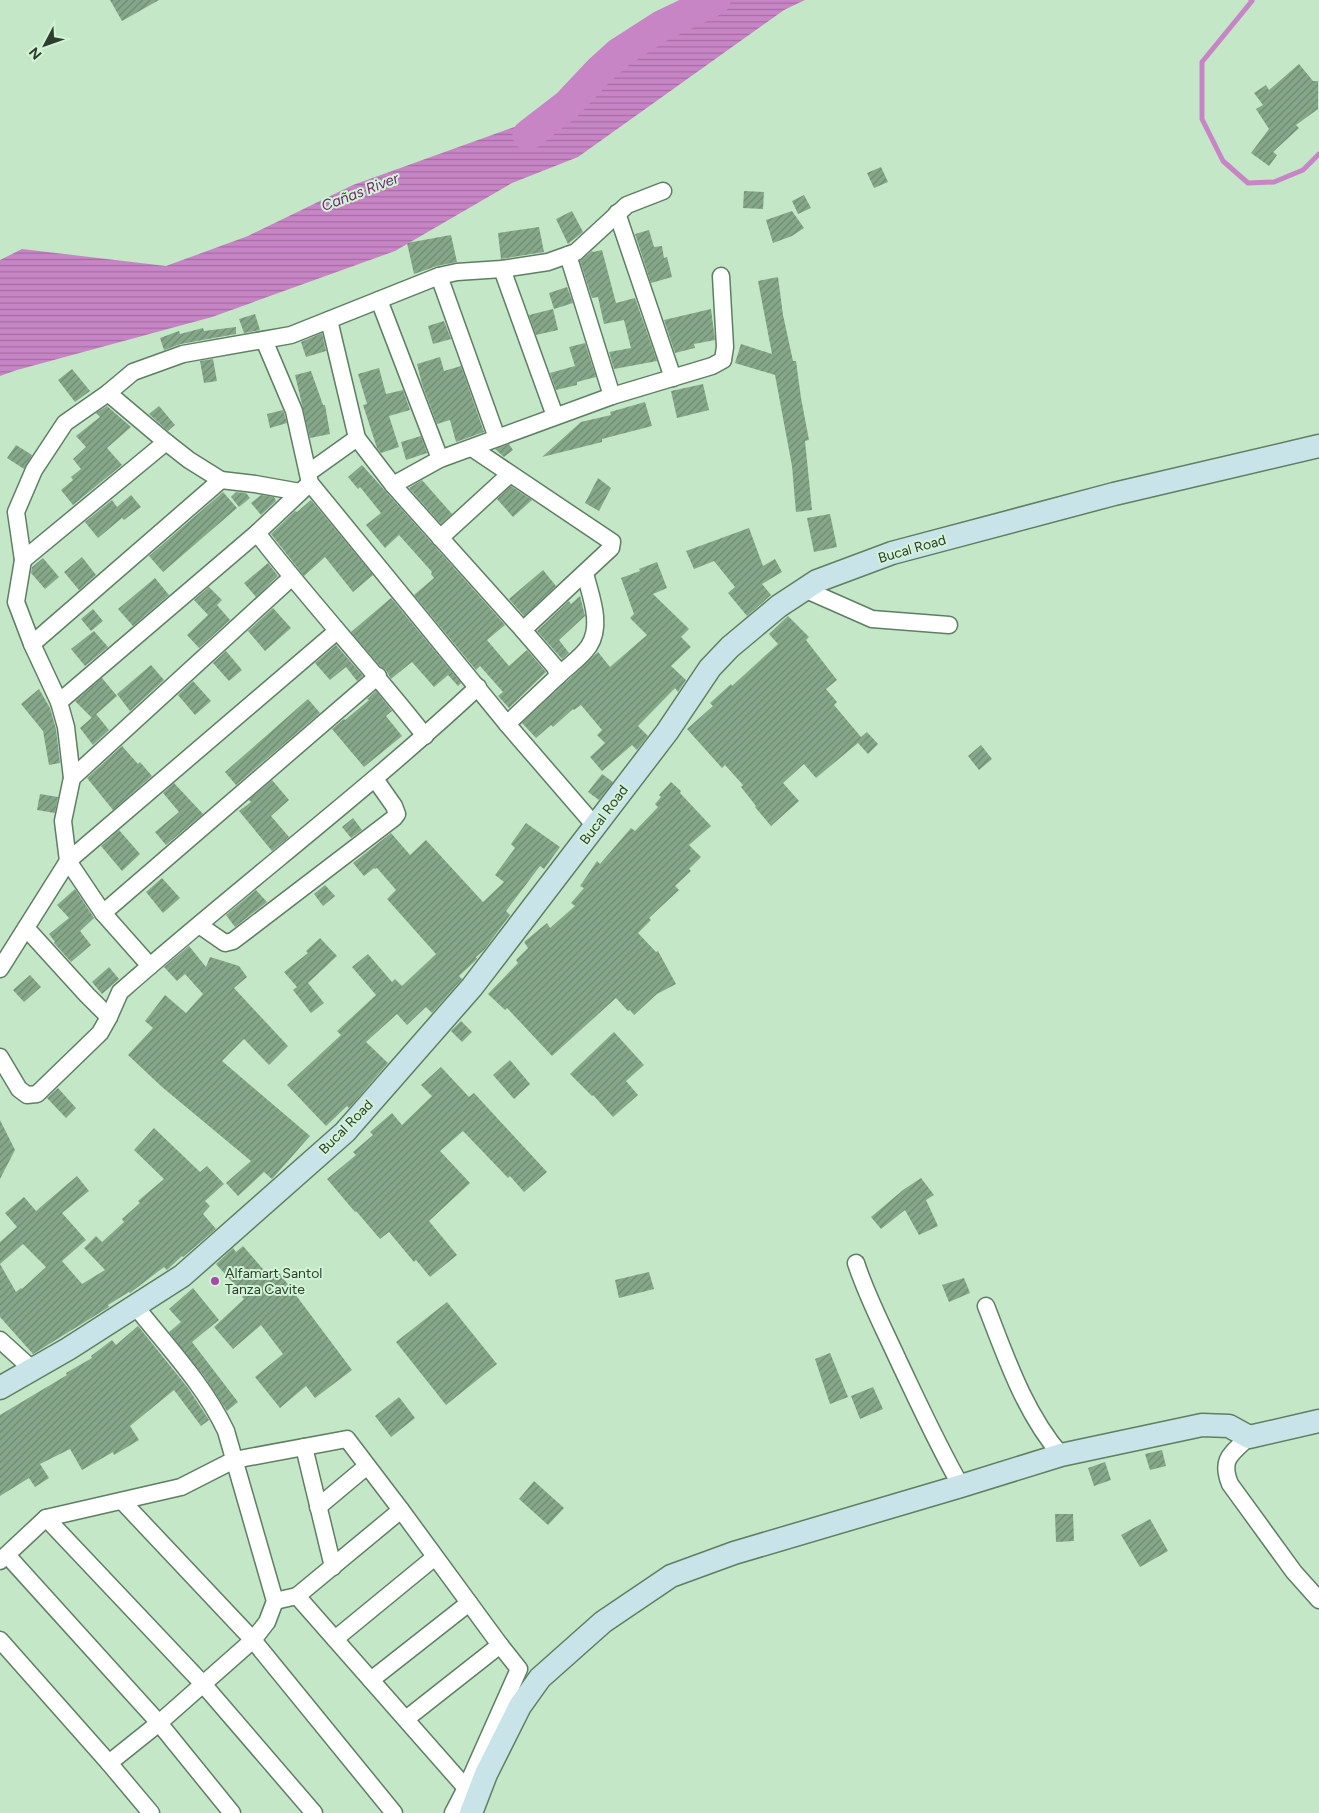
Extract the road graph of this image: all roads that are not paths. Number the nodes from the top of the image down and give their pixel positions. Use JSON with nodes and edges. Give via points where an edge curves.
{"nodes":[{"id":1,"x":663,"y":191,"type":"dead end"},
{"id":2,"x":617,"y":214,"type":"junction"},
{"id":3,"x":568,"y":255,"type":"junction"},
{"id":4,"x":502,"y":268,"type":"junction"},
{"id":5,"x":439,"y":276,"type":"junction"},
{"id":6,"x":722,"y":276,"type":"dead end"},
{"id":7,"x":379,"y":300,"type":"junction"},
{"id":8,"x":329,"y":320,"type":"junction"},
{"id":9,"x":264,"y":340,"type":"junction"},
{"id":10,"x":673,"y":378,"type":"junction"},
{"id":11,"x":108,"y":393,"type":"junction"},
{"id":12,"x":612,"y":396,"type":"junction"},
{"id":13,"x":555,"y":416,"type":"junction"},
{"id":14,"x":357,"y":438,"type":"junction"},
{"id":15,"x":497,"y":438,"type":"junction"},
{"id":16,"x":166,"y":442,"type":"junction"},
{"id":17,"x":1319,"y":446,"type":"edge"},
{"id":18,"x":472,"y":448,"type":"junction"},
{"id":19,"x":440,"y":459,"type":"junction"},
{"id":20,"x":510,"y":474,"type":"junction"},
{"id":21,"x":221,"y":480,"type":"junction"},
{"id":22,"x":306,"y":483,"type":"junction"},
{"id":23,"x":393,"y":485,"type":"junction"},
{"id":24,"x":257,"y":533,"type":"junction"},
{"id":25,"x":440,"y":538,"type":"junction"},
{"id":26,"x":23,"y":560,"type":"junction"},
{"id":27,"x":585,"y":573,"type":"junction"},
{"id":28,"x":292,"y":577,"type":"junction"},
{"id":29,"x":804,"y":589,"type":"junction"},
{"id":30,"x":949,"y":625,"type":"dead end"},
{"id":31,"x":523,"y":630,"type":"junction"},
{"id":32,"x":337,"y":631,"type":"junction"},
{"id":33,"x":32,"y":644,"type":"junction"},
{"id":34,"x":378,"y":676,"type":"junction"},
{"id":35,"x":558,"y":676,"type":"junction"},
{"id":36,"x":478,"y":687,"type":"junction"},
{"id":37,"x":59,"y":702,"type":"junction"},
{"id":38,"x":507,"y":724,"type":"junction"},
{"id":39,"x":425,"y":736,"type":"junction"},
{"id":40,"x":72,"y":778,"type":"junction"},
{"id":41,"x":375,"y":779,"type":"junction"},
{"id":42,"x":596,"y":827,"type":"junction"},
{"id":43,"x":68,"y":861,"type":"junction"},
{"id":44,"x":103,"y":913,"type":"junction"},
{"id":45,"x":198,"y":925,"type":"junction"},
{"id":46,"x":26,"y":928,"type":"junction"},
{"id":47,"x":150,"y":966,"type":"junction"},
{"id":48,"x":0,"y":969,"type":"edge"},
{"id":49,"x":110,"y":1017,"type":"junction"},
{"id":50,"x":0,"y":1057,"type":"edge"},
{"id":51,"x":856,"y":1263,"type":"dead end"},
{"id":52,"x":986,"y":1306,"type":"dead end"},
{"id":53,"x":136,"y":1307,"type":"junction"},
{"id":54,"x":0,"y":1340,"type":"edge"},
{"id":55,"x":32,"y":1368,"type":"junction"},
{"id":56,"x":0,"y":1388,"type":"edge"},
{"id":57,"x":1319,"y":1421,"type":"edge"},
{"id":58,"x":1249,"y":1437,"type":"junction"},
{"id":59,"x":304,"y":1447,"type":"junction"},
{"id":60,"x":1061,"y":1455,"type":"junction"},
{"id":61,"x":234,"y":1460,"type":"junction"},
{"id":62,"x":367,"y":1466,"type":"junction"},
{"id":63,"x":961,"y":1486,"type":"junction"},
{"id":64,"x":122,"y":1501,"type":"junction"},
{"id":65,"x":318,"y":1507,"type":"junction"},
{"id":66,"x":401,"y":1510,"type":"junction"},
{"id":67,"x":46,"y":1518,"type":"junction"},
{"id":68,"x":436,"y":1557,"type":"junction"},
{"id":69,"x":3,"y":1558,"type":"edge"},
{"id":70,"x":333,"y":1566,"type":"junction"},
{"id":71,"x":297,"y":1596,"type":"junction"},
{"id":72,"x":1319,"y":1600,"type":"edge"},
{"id":73,"x":275,"y":1601,"type":"junction"},
{"id":74,"x":469,"y":1603,"type":"junction"},
{"id":75,"x":335,"y":1639,"type":"junction"},
{"id":76,"x":0,"y":1640,"type":"edge"},
{"id":77,"x":253,"y":1640,"type":"junction"},
{"id":78,"x":500,"y":1645,"type":"junction"},
{"id":79,"x":371,"y":1680,"type":"junction"},
{"id":80,"x":203,"y":1684,"type":"junction"},
{"id":81,"x":406,"y":1719,"type":"junction"},
{"id":82,"x":159,"y":1723,"type":"junction"},
{"id":83,"x":110,"y":1764,"type":"junction"},
{"id":84,"x":466,"y":1788,"type":"junction"},
{"id":85,"x":151,"y":1813,"type":"edge"},
{"id":86,"x":232,"y":1813,"type":"edge"},
{"id":87,"x":314,"y":1813,"type":"edge"},
{"id":88,"x":394,"y":1813,"type":"edge"},
{"id":89,"x":453,"y":1813,"type":"edge"},
{"id":90,"x":471,"y":1813,"type":"edge"}],
"edges":[{"from":1,"to":2,"type":"street","via":[[627,205]]},
{"from":2,"to":3,"type":"street","via":[[576,252]]},
{"from":2,"to":10,"type":"street"},
{"from":3,"to":4,"type":"street","via":[[548,262]]},
{"from":3,"to":12,"type":"street"},
{"from":4,"to":5,"type":"street"},
{"from":4,"to":13,"type":"street"},
{"from":5,"to":7,"type":"street"},
{"from":5,"to":15,"type":"street"},
{"from":6,"to":10,"type":"street","via":[[723,360]]},
{"from":7,"to":8,"type":"street"},
{"from":7,"to":19,"type":"street"},
{"from":8,"to":9,"type":"street","via":[[291,335]]},
{"from":8,"to":14,"type":"street"},
{"from":9,"to":11,"type":"street","via":[[183,354],[133,372]]},
{"from":9,"to":22,"type":"street","via":[[294,411]]},
{"from":10,"to":12,"type":"street"},
{"from":11,"to":16,"type":"street"},
{"from":11,"to":26,"type":"street","via":[[65,423],[34,470],[16,512]]},
{"from":12,"to":13,"type":"street"},
{"from":13,"to":15,"type":"street"},
{"from":14,"to":22,"type":"street"},
{"from":14,"to":23,"type":"street"},
{"from":15,"to":18,"type":"street"},
{"from":16,"to":21,"type":"street"},
{"from":16,"to":26,"type":"street"},
{"from":17,"to":29,"type":"street","name":"Bucal Road","via":[[1114,494],[892,553]]},
{"from":18,"to":19,"type":"street"},
{"from":18,"to":20,"type":"street"},
{"from":19,"to":23,"type":"street"},
{"from":20,"to":25,"type":"street"},
{"from":20,"to":27,"type":"street","via":[[612,542],[611,548]]},
{"from":21,"to":22,"type":"street","via":[[255,484]]},
{"from":21,"to":33,"type":"street"},
{"from":22,"to":24,"type":"street"},
{"from":22,"to":36,"type":"street"},
{"from":23,"to":25,"type":"street"},
{"from":24,"to":28,"type":"street"},
{"from":24,"to":37,"type":"street"},
{"from":25,"to":31,"type":"street"},
{"from":26,"to":33,"type":"street","via":[[16,602]]},
{"from":27,"to":31,"type":"street"},
{"from":27,"to":35,"type":"street","via":[[595,615],[594,634],[584,652]]},
{"from":28,"to":32,"type":"street"},
{"from":28,"to":40,"type":"street"},
{"from":29,"to":30,"type":"street","via":[[872,619]]},
{"from":29,"to":42,"type":"street","name":"Bucal Road","via":[[758,622],[710,668]]},
{"from":31,"to":35,"type":"street","via":[[555,666]]},
{"from":32,"to":34,"type":"street"},
{"from":32,"to":43,"type":"street"},
{"from":33,"to":37,"type":"street"},
{"from":34,"to":39,"type":"street"},
{"from":34,"to":44,"type":"street"},
{"from":35,"to":38,"type":"street"},
{"from":36,"to":38,"type":"street"},
{"from":36,"to":39,"type":"street"},
{"from":37,"to":40,"type":"street","via":[[66,727]]},
{"from":38,"to":42,"type":"street"},
{"from":39,"to":41,"type":"street"},
{"from":40,"to":43,"type":"street","via":[[64,821]]},
{"from":41,"to":45,"type":"street"},
{"from":41,"to":45,"type":"street","via":[[394,806],[394,818],[233,941],[225,943]]},
{"from":42,"to":53,"type":"street","name":"Bucal Road","via":[[472,987],[345,1132],[182,1276]]},
{"from":43,"to":44,"type":"street"},
{"from":43,"to":46,"type":"street"},
{"from":44,"to":47,"type":"street"},
{"from":45,"to":47,"type":"street"},
{"from":46,"to":48,"type":"street"},
{"from":46,"to":49,"type":"street"},
{"from":47,"to":49,"type":"street","via":[[120,992]]},
{"from":49,"to":50,"type":"street","via":[[100,1033],[37,1094],[27,1095],[19,1089]]},
{"from":51,"to":63,"type":"street","via":[[919,1403]]},
{"from":52,"to":60,"type":"street","via":[[1015,1382]]},
{"from":53,"to":55,"type":"street","name":"Bucal Road"},
{"from":53,"to":61,"type":"street","via":[[219,1416]]},
{"from":54,"to":55,"type":"street"},
{"from":55,"to":56,"type":"street","name":"Bucal Road"},
{"from":57,"to":58,"type":"street"},
{"from":58,"to":60,"type":"street","via":[[1229,1426],[1202,1425]]},
{"from":58,"to":72,"type":"street","via":[[1228,1458],[1225,1471],[1230,1484],[1294,1572]]},
{"from":59,"to":61,"type":"street"},
{"from":59,"to":62,"type":"street","via":[[346,1439]]},
{"from":59,"to":65,"type":"street"},
{"from":60,"to":63,"type":"street"},
{"from":61,"to":64,"type":"street","via":[[181,1487]]},
{"from":61,"to":73,"type":"street"},
{"from":62,"to":65,"type":"street"},
{"from":62,"to":66,"type":"street"},
{"from":63,"to":90,"type":"street","via":[[734,1553],[671,1576],[603,1622],[540,1678],[520,1706],[486,1774]]},
{"from":64,"to":67,"type":"street"},
{"from":64,"to":77,"type":"street"},
{"from":65,"to":70,"type":"street"},
{"from":66,"to":68,"type":"street"},
{"from":66,"to":70,"type":"street"},
{"from":67,"to":69,"type":"street"},
{"from":67,"to":80,"type":"street"},
{"from":68,"to":74,"type":"street"},
{"from":68,"to":75,"type":"street"},
{"from":69,"to":82,"type":"street"},
{"from":70,"to":71,"type":"street"},
{"from":71,"to":73,"type":"street"},
{"from":71,"to":75,"type":"street"},
{"from":73,"to":77,"type":"street","via":[[267,1622]]},
{"from":74,"to":78,"type":"street"},
{"from":74,"to":79,"type":"street"},
{"from":75,"to":79,"type":"street"},
{"from":76,"to":83,"type":"street"},
{"from":77,"to":80,"type":"street"},
{"from":77,"to":88,"type":"street"},
{"from":78,"to":81,"type":"street"},
{"from":78,"to":84,"type":"street","via":[[519,1668]]},
{"from":79,"to":81,"type":"street"},
{"from":80,"to":82,"type":"street"},
{"from":80,"to":87,"type":"street"},
{"from":81,"to":84,"type":"street"},
{"from":82,"to":83,"type":"street"},
{"from":82,"to":86,"type":"street"},
{"from":83,"to":85,"type":"street"},
{"from":84,"to":89,"type":"street"}]}
